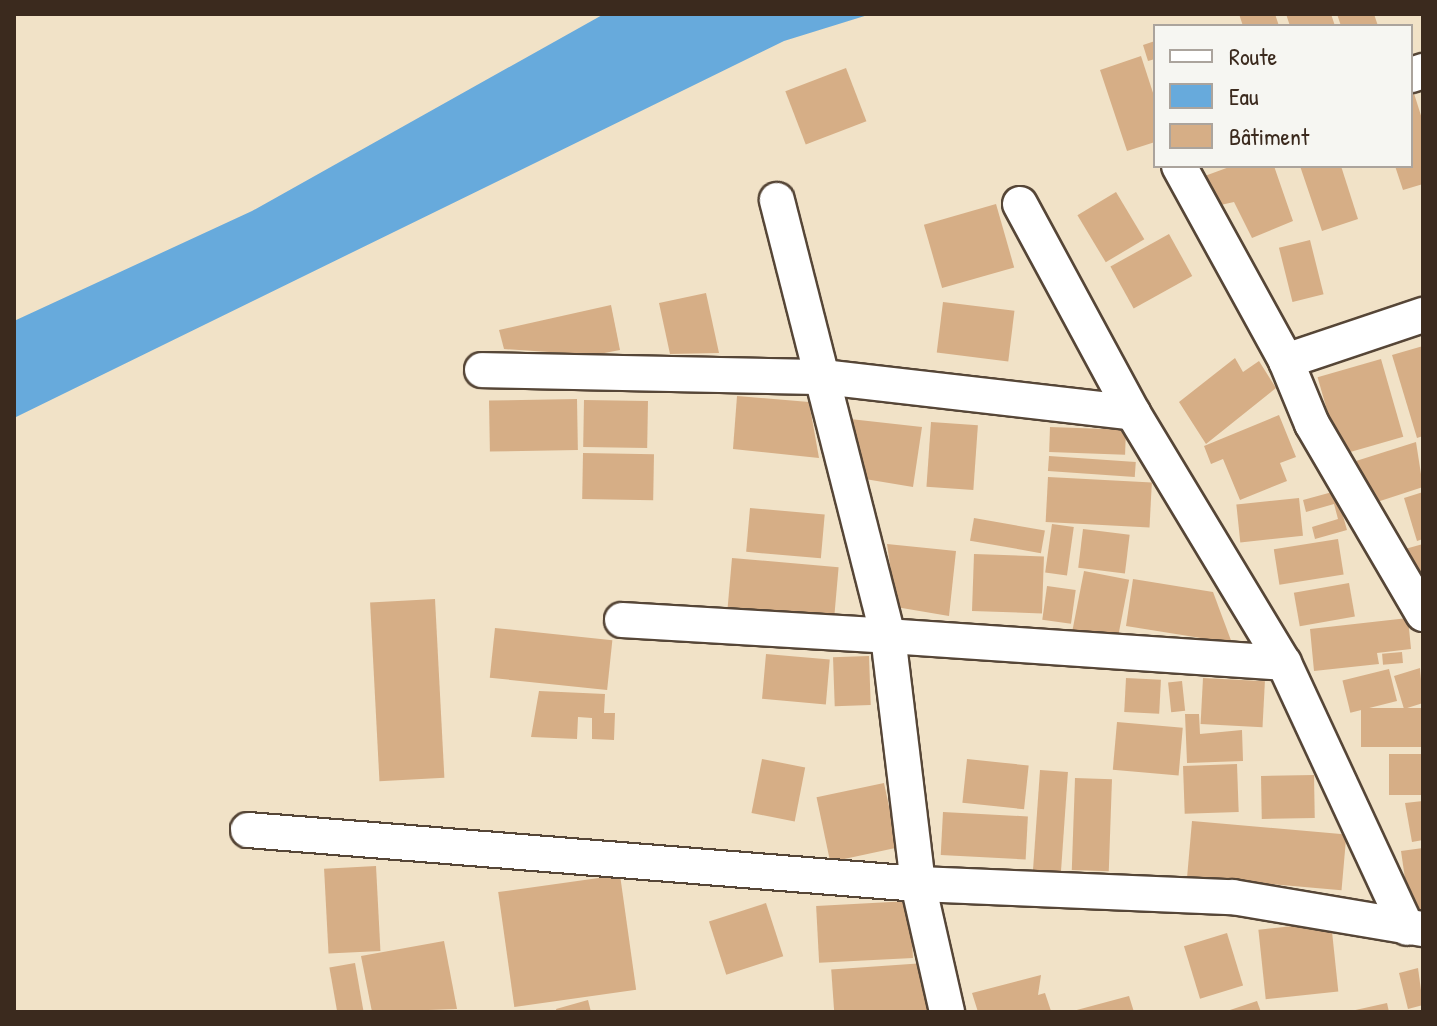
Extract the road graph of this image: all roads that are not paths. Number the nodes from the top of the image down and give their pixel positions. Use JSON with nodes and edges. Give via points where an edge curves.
{"nodes":[{"id":1,"x":1180,"y":168,"type":"edge"},
{"id":2,"x":777,"y":200,"type":"dead end"},
{"id":3,"x":1020,"y":204,"type":"dead end"},
{"id":4,"x":1423,"y":315,"type":"edge"},
{"id":5,"x":1286,"y":361,"type":"junction"},
{"id":6,"x":482,"y":370,"type":"dead end"},
{"id":7,"x":824,"y":377,"type":"junction"},
{"id":8,"x":1133,"y":413,"type":"junction"},
{"id":9,"x":1423,"y":614,"type":"edge"},
{"id":10,"x":622,"y":620,"type":"dead end"},
{"id":11,"x":888,"y":636,"type":"junction"},
{"id":12,"x":1284,"y":663,"type":"junction"},
{"id":13,"x":248,"y":830,"type":"dead end"},
{"id":14,"x":918,"y":884,"type":"junction"},
{"id":15,"x":1415,"y":929,"type":"edge"},
{"id":16,"x":947,"y":1012,"type":"edge"}],
"edges":[{"from":1,"to":5,"type":"street"},
{"from":2,"to":7,"type":"street"},
{"from":3,"to":8,"type":"street"},
{"from":4,"to":5,"type":"street"},
{"from":5,"to":9,"type":"street","via":[[1312,424]]},
{"from":6,"to":7,"type":"street"},
{"from":7,"to":8,"type":"street"},
{"from":7,"to":11,"type":"street"},
{"from":8,"to":12,"type":"street"},
{"from":10,"to":11,"type":"street"},
{"from":11,"to":12,"type":"street"},
{"from":11,"to":14,"type":"street"},
{"from":12,"to":15,"type":"street"},
{"from":13,"to":14,"type":"street"},
{"from":14,"to":15,"type":"street","via":[[1233,897]]},
{"from":14,"to":16,"type":"street"}]}
